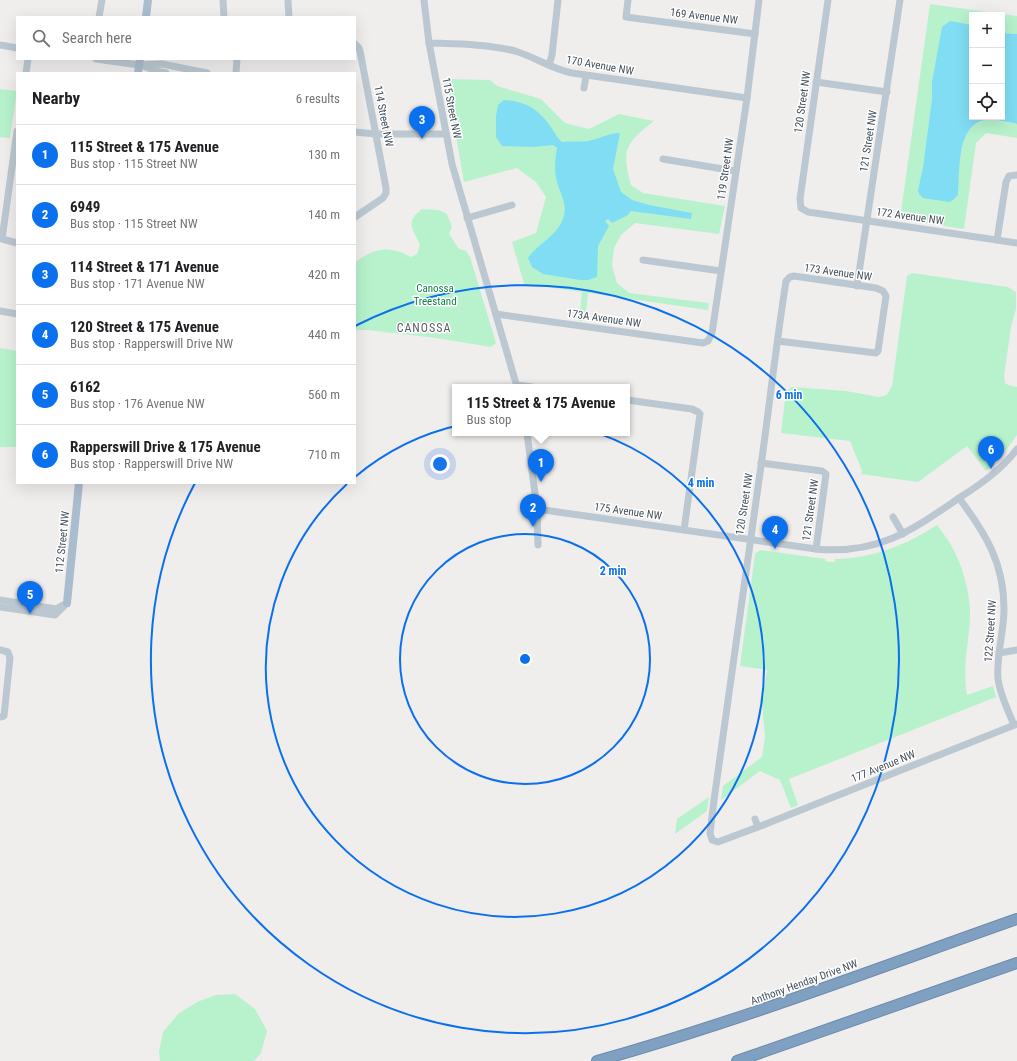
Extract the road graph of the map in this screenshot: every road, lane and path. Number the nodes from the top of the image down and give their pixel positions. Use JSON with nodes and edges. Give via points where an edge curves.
{"nodes":[{"id":1,"x":102,"y":0,"type":"edge"},
{"id":2,"x":148,"y":0,"type":"edge"},
{"id":3,"x":223,"y":0,"type":"edge"},
{"id":4,"x":424,"y":0,"type":"edge"},
{"id":5,"x":558,"y":0,"type":"edge"},
{"id":6,"x":628,"y":0,"type":"edge"},
{"id":7,"x":760,"y":0,"type":"edge"},
{"id":8,"x":828,"y":0,"type":"edge"},
{"id":9,"x":900,"y":0,"type":"edge"},
{"id":10,"x":288,"y":1,"type":"dead end"},
{"id":11,"x":99,"y":16,"type":"edge"},
{"id":12,"x":146,"y":16,"type":"edge"},
{"id":13,"x":224,"y":16,"type":"edge"},
{"id":14,"x":289,"y":16,"type":"edge"},
{"id":15,"x":755,"y":34,"type":"junction"},
{"id":16,"x":429,"y":43,"type":"junction"},
{"id":17,"x":0,"y":45,"type":"edge"},
{"id":18,"x":356,"y":45,"type":"edge"},
{"id":19,"x":16,"y":48,"type":"edge"},
{"id":20,"x":28,"y":60,"type":"edge"},
{"id":21,"x":102,"y":60,"type":"edge"},
{"id":22,"x":237,"y":60,"type":"edge"},
{"id":23,"x":549,"y":65,"type":"junction"},
{"id":24,"x":139,"y":66,"type":"edge"},
{"id":25,"x":26,"y":72,"type":"edge"},
{"id":26,"x":161,"y":72,"type":"edge"},
{"id":27,"x":202,"y":72,"type":"edge"},
{"id":28,"x":236,"y":72,"type":"edge"},
{"id":29,"x":586,"y":76,"type":"junction"},
{"id":30,"x":816,"y":82,"type":"junction"},
{"id":31,"x":584,"y":88,"type":"dead end"},
{"id":32,"x":887,"y":92,"type":"junction"},
{"id":33,"x":747,"y":98,"type":"junction"},
{"id":34,"x":356,"y":132,"type":"edge"},
{"id":35,"x":376,"y":134,"type":"junction"},
{"id":36,"x":446,"y":134,"type":"junction"},
{"id":37,"x":16,"y":138,"type":"edge"},
{"id":38,"x":663,"y":159,"type":"dead end"},
{"id":39,"x":735,"y":171,"type":"junction"},
{"id":40,"x":1017,"y":175,"type":"edge"},
{"id":41,"x":512,"y":205,"type":"dead end"},
{"id":42,"x":801,"y":208,"type":"joint"},
{"id":43,"x":356,"y":216,"type":"edge"},
{"id":44,"x":467,"y":218,"type":"junction"},
{"id":45,"x":866,"y":220,"type":"junction"},
{"id":46,"x":997,"y":240,"type":"junction"},
{"id":47,"x":1017,"y":242,"type":"edge"},
{"id":48,"x":16,"y":243,"type":"edge"},
{"id":49,"x":643,"y":260,"type":"dead end"},
{"id":50,"x":721,"y":271,"type":"junction"},
{"id":51,"x":790,"y":277,"type":"joint"},
{"id":52,"x":857,"y":286,"type":"junction"},
{"id":53,"x":0,"y":311,"type":"edge"},
{"id":54,"x":16,"y":314,"type":"edge"},
{"id":55,"x":496,"y":314,"type":"junction"},
{"id":56,"x":708,"y":340,"type":"joint"},
{"id":57,"x":778,"y":341,"type":"junction"},
{"id":58,"x":516,"y":384,"type":"edge"},
{"id":59,"x":630,"y":400,"type":"edge"},
{"id":60,"x":527,"y":436,"type":"edge"},
{"id":61,"x":1017,"y":449,"type":"edge"},
{"id":62,"x":761,"y":463,"type":"junction"},
{"id":63,"x":79,"y":484,"type":"edge"},
{"id":64,"x":959,"y":498,"type":"junction"},
{"id":65,"x":537,"y":509,"type":"junction"},
{"id":66,"x":893,"y":517,"type":"dead end"},
{"id":67,"x":684,"y":530,"type":"junction"},
{"id":68,"x":903,"y":534,"type":"junction"},
{"id":69,"x":750,"y":539,"type":"junction"},
{"id":70,"x":538,"y":545,"type":"dead end"},
{"id":71,"x":816,"y":549,"type":"junction"},
{"id":72,"x":0,"y":600,"type":"edge"},
{"id":73,"x":67,"y":603,"type":"junction"},
{"id":74,"x":0,"y":607,"type":"edge"},
{"id":75,"x":0,"y":650,"type":"edge"},
{"id":76,"x":1017,"y":650,"type":"edge"},
{"id":77,"x":1000,"y":653,"type":"junction"},
{"id":78,"x":0,"y":717,"type":"edge"},
{"id":79,"x":1016,"y":724,"type":"edge"},
{"id":80,"x":755,"y":819,"type":"dead end"},
{"id":81,"x":758,"y":827,"type":"junction"},
{"id":82,"x":712,"y":840,"type":"joint"},
{"id":83,"x":1017,"y":919,"type":"edge"},
{"id":84,"x":1017,"y":963,"type":"edge"},
{"id":85,"x":597,"y":1061,"type":"edge"},
{"id":86,"x":737,"y":1061,"type":"edge"}],
"edges":[{"from":1,"to":11,"type":"street"},
{"from":2,"to":12,"type":"main road"},
{"from":3,"to":13,"type":"street"},
{"from":4,"to":16,"type":"street","name":"115 Street NW"},
{"from":5,"to":23,"type":"street"},
{"from":6,"to":15,"type":"street","name":"169 Avenue NW","via":[[626,17]]},
{"from":7,"to":15,"type":"street","name":"119 Street NW"},
{"from":8,"to":30,"type":"street","name":"120 Street NW"},
{"from":9,"to":32,"type":"street","name":"121 Street NW"},
{"from":10,"to":14,"type":"street"},
{"from":15,"to":33,"type":"street","name":"119 Street NW"},
{"from":16,"to":23,"type":"street","name":"170 Avenue NW","via":[[498,48],[524,54]]},
{"from":16,"to":36,"type":"street","name":"115 Street NW"},
{"from":17,"to":19,"type":"street"},
{"from":18,"to":35,"type":"street","name":"114 Street NW","via":[[360,51]]},
{"from":20,"to":25,"type":"street"},
{"from":21,"to":24,"type":"street"},
{"from":22,"to":28,"type":"street"},
{"from":23,"to":29,"type":"street","name":"170 Avenue NW"},
{"from":24,"to":26,"type":"street"},
{"from":24,"to":27,"type":"street","via":[[162,64]]},
{"from":29,"to":31,"type":"street"},
{"from":29,"to":33,"type":"street","name":"170 Avenue NW"},
{"from":30,"to":32,"type":"street"},
{"from":30,"to":42,"type":"street","name":"120 Street NW","via":[[800,199]]},
{"from":32,"to":45,"type":"street","name":"121 Street NW"},
{"from":33,"to":39,"type":"street","name":"119 Street NW"},
{"from":34,"to":35,"type":"street"},
{"from":35,"to":36,"type":"street"},
{"from":35,"to":43,"type":"street","name":"114 Street NW","via":[[386,193]]},
{"from":36,"to":44,"type":"street","name":"115 Street NW"},
{"from":37,"to":48,"type":"street","via":[[2,239]]},
{"from":38,"to":39,"type":"street"},
{"from":39,"to":50,"type":"street","name":"119 Street NW"},
{"from":40,"to":46,"type":"street","via":[[1009,176],[1006,182]]},
{"from":41,"to":44,"type":"street"},
{"from":42,"to":45,"type":"street","name":"172 Avenue NW","via":[[808,212]]},
{"from":44,"to":55,"type":"street","name":"115 Street NW"},
{"from":45,"to":46,"type":"street","name":"172 Avenue NW"},
{"from":45,"to":52,"type":"street","name":"121 Street NW"},
{"from":46,"to":47,"type":"street","name":"172 Avenue NW"},
{"from":49,"to":50,"type":"street"},
{"from":50,"to":56,"type":"street","name":"119 Street NW","via":[[712,333]]},
{"from":51,"to":52,"type":"street","name":"173 Avenue NW"},
{"from":51,"to":57,"type":"street","name":"120 Street NW","via":[[786,281]]},
{"from":52,"to":57,"type":"street","name":"173 Avenue NW","via":[[883,291],[886,299],[876,353]]},
{"from":53,"to":54,"type":"street"},
{"from":55,"to":56,"type":"street","name":"173A Avenue NW","via":[[703,343]]},
{"from":55,"to":58,"type":"street","name":"115 Street NW"},
{"from":57,"to":62,"type":"street","name":"120 Street NW"},
{"from":59,"to":67,"type":"street","via":[[698,412],[700,418]]},
{"from":60,"to":65,"type":"street"},
{"from":61,"to":64,"type":"street","name":"175 Avenue NW","via":[[993,475]]},
{"from":62,"to":69,"type":"street","name":"120 Street NW"},
{"from":62,"to":71,"type":"street","name":"121 Street NW","via":[[822,471],[826,474]]},
{"from":63,"to":73,"type":"main road","name":"112 Street NW"},
{"from":64,"to":68,"type":"street","name":"175 Avenue NW"},
{"from":64,"to":77,"type":"street","name":"122 Street NW","via":[[984,533],[993,552],[1002,584],[1004,609]]},
{"from":65,"to":67,"type":"street","name":"175 Avenue NW"},
{"from":65,"to":70,"type":"street"},
{"from":66,"to":68,"type":"street"},
{"from":67,"to":69,"type":"street","name":"175 Avenue NW"},
{"from":68,"to":71,"type":"street","name":"175 Avenue NW","via":[[856,548]]},
{"from":69,"to":71,"type":"street","name":"175 Avenue NW"},
{"from":69,"to":82,"type":"street","name":"120 Street NW","via":[[727,735],[710,833]]},
{"from":72,"to":73,"type":"street","via":[[56,609]]},
{"from":73,"to":74,"type":"street","via":[[54,615]]},
{"from":75,"to":78,"type":"street","via":[[8,652],[10,658],[4,716]]},
{"from":76,"to":77,"type":"street"},
{"from":77,"to":79,"type":"street","name":"122 Street NW","via":[[998,680]]},
{"from":79,"to":81,"type":"street","name":"177 Avenue NW"},
{"from":80,"to":81,"type":"street"},
{"from":81,"to":82,"type":"street","name":"177 Avenue NW","via":[[718,842]]},
{"from":83,"to":85,"type":"highway","name":"Anthony Henday Drive NW","via":[[765,1009]]},
{"from":84,"to":86,"type":"highway"}]}
